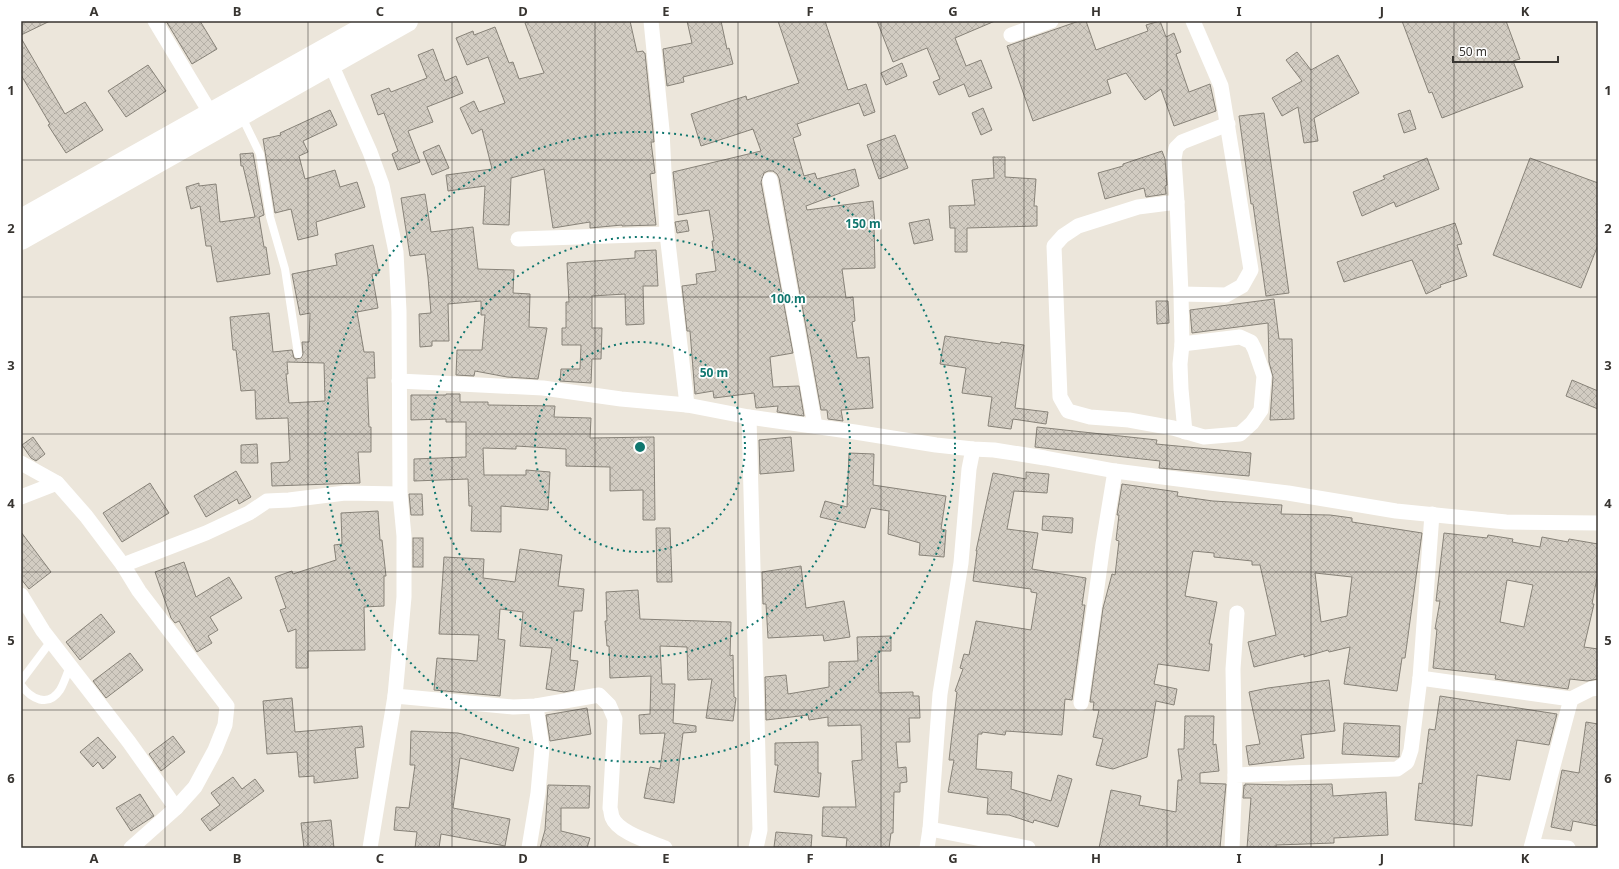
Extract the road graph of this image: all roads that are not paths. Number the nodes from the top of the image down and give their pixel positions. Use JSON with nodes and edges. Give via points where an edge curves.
{"nodes":[{"id":1,"x":155,"y":21,"type":"edge"},
{"id":2,"x":376,"y":21,"type":"edge"},
{"id":3,"x":407,"y":21,"type":"edge"},
{"id":4,"x":651,"y":21,"type":"edge"},
{"id":5,"x":1050,"y":21,"type":"edge"},
{"id":6,"x":1193,"y":21,"type":"edge"},
{"id":7,"x":1011,"y":35,"type":"dead end"},
{"id":8,"x":331,"y":64,"type":"junction"},
{"id":9,"x":211,"y":114,"type":"junction"},
{"id":10,"x":241,"y":114,"type":"junction"},
{"id":11,"x":1228,"y":124,"type":"junction"},
{"id":12,"x":770,"y":180,"type":"dead end"},
{"id":13,"x":1177,"y":202,"type":"junction"},
{"id":14,"x":45,"y":216,"type":"junction"},
{"id":15,"x":21,"y":220,"type":"edge"},
{"id":16,"x":667,"y":234,"type":"junction"},
{"id":17,"x":21,"y":239,"type":"edge"},
{"id":18,"x":518,"y":239,"type":"dead end"},
{"id":19,"x":1181,"y":294,"type":"junction"},
{"id":20,"x":1182,"y":344,"type":"junction"},
{"id":21,"x":298,"y":354,"type":"dead end"},
{"id":22,"x":399,"y":381,"type":"junction"},
{"id":23,"x":687,"y":404,"type":"junction"},
{"id":24,"x":749,"y":417,"type":"junction"},
{"id":25,"x":815,"y":426,"type":"junction"},
{"id":26,"x":1185,"y":432,"type":"junction"},
{"id":27,"x":973,"y":450,"type":"junction"},
{"id":28,"x":21,"y":463,"type":"edge"},
{"id":29,"x":1115,"y":471,"type":"junction"},
{"id":30,"x":57,"y":483,"type":"junction"},
{"id":31,"x":400,"y":494,"type":"junction"},
{"id":32,"x":21,"y":497,"type":"edge"},
{"id":33,"x":1432,"y":514,"type":"junction"},
{"id":34,"x":1598,"y":523,"type":"edge"},
{"id":35,"x":123,"y":565,"type":"junction"},
{"id":36,"x":22,"y":602,"type":"edge"},
{"id":37,"x":1237,"y":613,"type":"dead end"},
{"id":38,"x":51,"y":641,"type":"junction"},
{"id":39,"x":70,"y":666,"type":"junction"},
{"id":40,"x":1420,"y":678,"type":"junction"},
{"id":41,"x":21,"y":681,"type":"edge"},
{"id":42,"x":21,"y":685,"type":"edge"},
{"id":43,"x":1598,"y":688,"type":"edge"},
{"id":44,"x":395,"y":696,"type":"junction"},
{"id":45,"x":1571,"y":699,"type":"junction"},
{"id":46,"x":1082,"y":703,"type":"dead end"},
{"id":47,"x":536,"y":706,"type":"junction"},
{"id":48,"x":1235,"y":775,"type":"junction"},
{"id":49,"x":176,"y":808,"type":"junction"},
{"id":50,"x":930,"y":829,"type":"junction"},
{"id":51,"x":1531,"y":847,"type":"edge"},
{"id":52,"x":131,"y":848,"type":"edge"},
{"id":53,"x":370,"y":848,"type":"edge"},
{"id":54,"x":529,"y":848,"type":"edge"},
{"id":55,"x":665,"y":848,"type":"edge"},
{"id":56,"x":756,"y":848,"type":"edge"},
{"id":57,"x":927,"y":848,"type":"edge"},
{"id":58,"x":1028,"y":848,"type":"edge"},
{"id":59,"x":1232,"y":848,"type":"edge"},
{"id":60,"x":1568,"y":848,"type":"edge"}],
"edges":[{"from":1,"to":9,"type":"street"},
{"from":2,"to":9,"type":"main road"},
{"from":3,"to":8,"type":"main road"},
{"from":4,"to":16,"type":"street","via":[[662,130]]},
{"from":5,"to":7,"type":"street"},
{"from":6,"to":11,"type":"street","via":[[1221,86]]},
{"from":8,"to":10,"type":"main road"},
{"from":8,"to":22,"type":"street","via":[[370,152],[382,184],[390,220],[396,252]]},
{"from":9,"to":14,"type":"main road"},
{"from":10,"to":14,"type":"main road"},
{"from":10,"to":21,"type":"lane","via":[[260,154],[270,217],[285,269]]},
{"from":11,"to":13,"type":"street","via":[[1182,142],[1176,148],[1174,159]]},
{"from":11,"to":19,"type":"street","via":[[1251,270],[1242,286],[1226,295]]},
{"from":12,"to":25,"type":"street"},
{"from":13,"to":19,"type":"street"},
{"from":13,"to":26,"type":"street","via":[[1138,207],[1078,226],[1054,246],[1060,397],[1068,411],[1090,417],[1129,420]]},
{"from":14,"to":15,"type":"main road"},
{"from":14,"to":17,"type":"main road"},
{"from":16,"to":18,"type":"street"},
{"from":16,"to":23,"type":"street"},
{"from":19,"to":20,"type":"street"},
{"from":20,"to":26,"type":"street","via":[[1180,364]]},
{"from":20,"to":26,"type":"street","via":[[1240,336],[1251,342],[1264,376],[1261,410],[1240,434],[1204,436]]},
{"from":22,"to":23,"type":"street","via":[[543,388],[621,399]]},
{"from":22,"to":31,"type":"street"},
{"from":23,"to":24,"type":"street"},
{"from":24,"to":25,"type":"street"},
{"from":24,"to":56,"type":"street","via":[[760,830]]},
{"from":25,"to":27,"type":"street"},
{"from":27,"to":29,"type":"street","via":[[994,450]]},
{"from":27,"to":50,"type":"street","via":[[961,563],[940,694]]},
{"from":28,"to":30,"type":"street"},
{"from":29,"to":33,"type":"street"},
{"from":29,"to":46,"type":"street"},
{"from":30,"to":32,"type":"street"},
{"from":30,"to":35,"type":"street"},
{"from":31,"to":35,"type":"street","via":[[345,493],[267,501],[249,513],[206,533]]},
{"from":31,"to":44,"type":"street","via":[[404,536],[404,597]]},
{"from":33,"to":34,"type":"street","via":[[1506,522]]},
{"from":33,"to":40,"type":"street"},
{"from":35,"to":49,"type":"street","via":[[139,591],[227,706],[225,725],[215,750],[195,787]]},
{"from":36,"to":38,"type":"street"},
{"from":37,"to":48,"type":"street","via":[[1234,669]]},
{"from":38,"to":39,"type":"street"},
{"from":38,"to":41,"type":"lane"},
{"from":39,"to":42,"type":"lane","via":[[59,691],[49,699],[38,700],[28,695]]},
{"from":39,"to":49,"type":"street"},
{"from":40,"to":45,"type":"street"},
{"from":40,"to":48,"type":"street","via":[[1411,750],[1407,762],[1397,769]]},
{"from":43,"to":45,"type":"street"},
{"from":44,"to":47,"type":"street","via":[[513,707]]},
{"from":44,"to":53,"type":"street"},
{"from":45,"to":51,"type":"street"},
{"from":47,"to":54,"type":"street","via":[[542,748]]},
{"from":47,"to":55,"type":"street","via":[[599,695],[609,705],[615,718],[610,808],[612,818],[635,836]]},
{"from":48,"to":59,"type":"street"},
{"from":49,"to":52,"type":"street"},
{"from":50,"to":57,"type":"street"},
{"from":50,"to":58,"type":"street"},
{"from":51,"to":60,"type":"street"}]}
